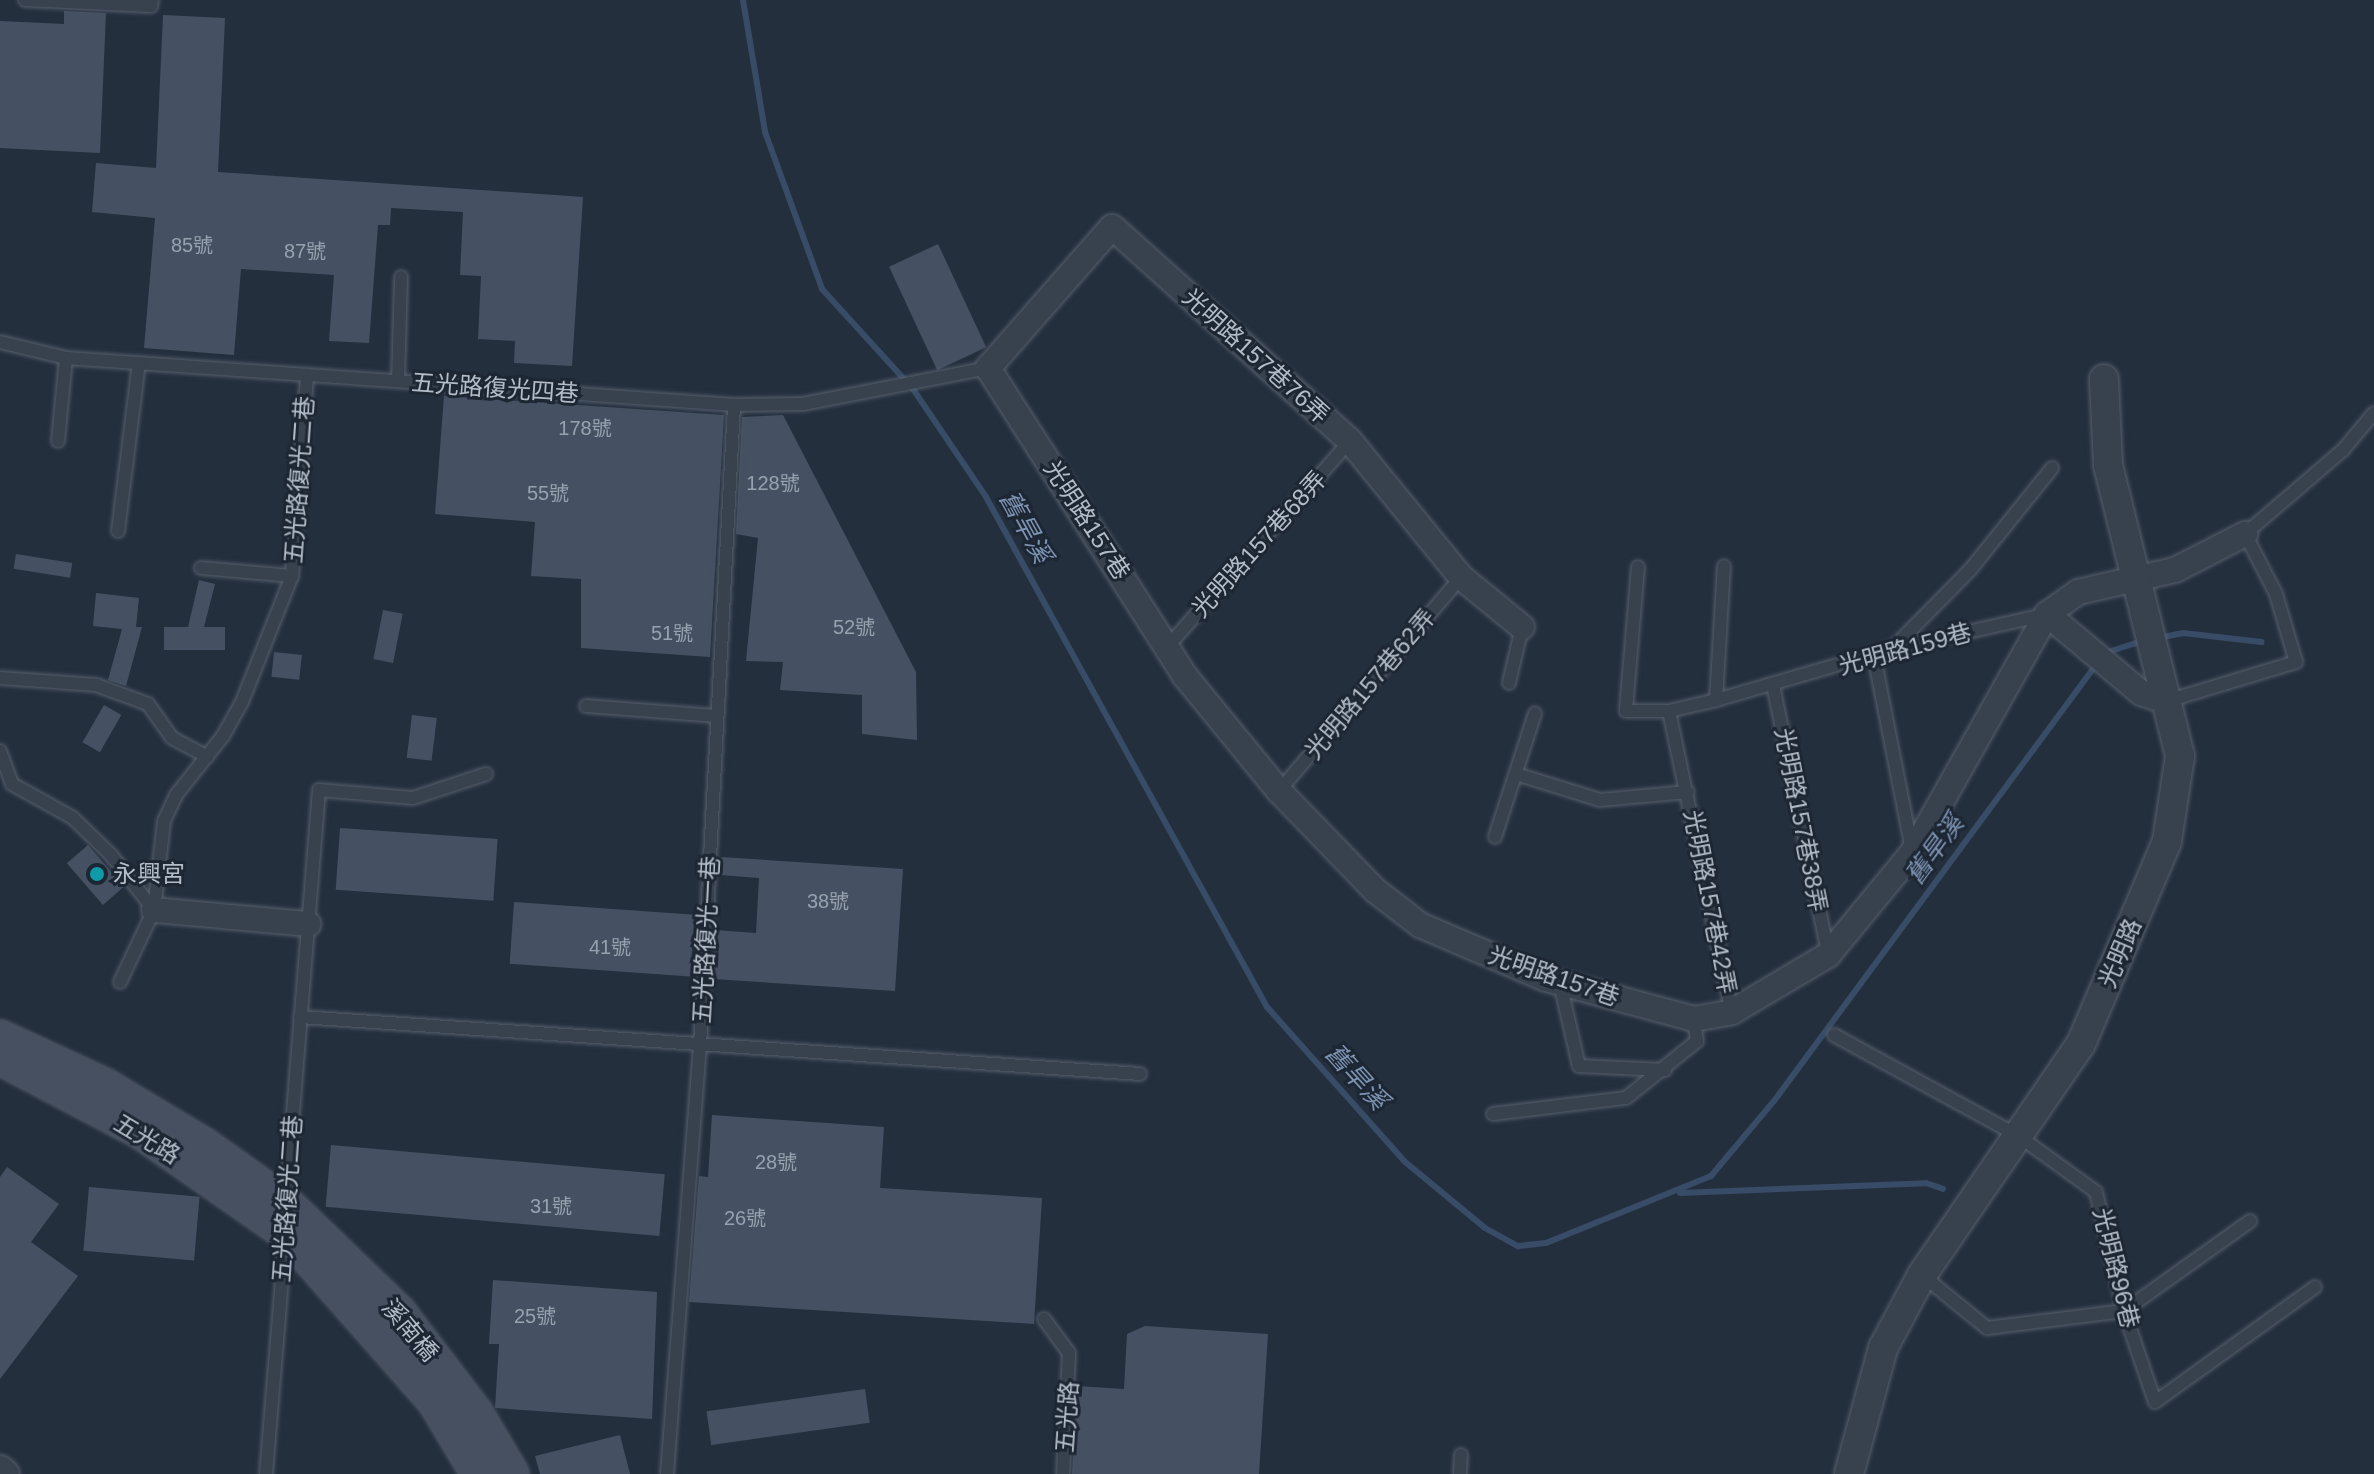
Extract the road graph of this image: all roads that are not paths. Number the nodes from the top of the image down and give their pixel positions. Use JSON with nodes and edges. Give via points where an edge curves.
{"nodes":[{"id":1,"x":25,"y":0,"type":"edge"},
{"id":2,"x":152,"y":0,"type":"edge"},
{"id":3,"x":401,"y":277,"type":"dead end"},
{"id":4,"x":0,"y":342,"type":"edge"},
{"id":5,"x":66,"y":358,"type":"junction"},
{"id":6,"x":139,"y":363,"type":"junction"},
{"id":7,"x":988,"y":368,"type":"junction"},
{"id":8,"x":307,"y":375,"type":"junction"},
{"id":9,"x":2104,"y":379,"type":"dead end"},
{"id":10,"x":398,"y":381,"type":"junction"},
{"id":11,"x":734,"y":405,"type":"junction"},
{"id":12,"x":2374,"y":413,"type":"edge"},
{"id":13,"x":58,"y":441,"type":"dead end"},
{"id":14,"x":1350,"y":441,"type":"junction"},
{"id":15,"x":2052,"y":468,"type":"dead end"},
{"id":16,"x":118,"y":531,"type":"dead end"},
{"id":17,"x":2245,"y":534,"type":"junction"},
{"id":18,"x":1724,"y":566,"type":"dead end"},
{"id":19,"x":1638,"y":567,"type":"dead end"},
{"id":20,"x":201,"y":568,"type":"dead end"},
{"id":21,"x":292,"y":576,"type":"junction"},
{"id":22,"x":2135,"y":576,"type":"junction"},
{"id":23,"x":1461,"y":577,"type":"junction"},
{"id":24,"x":2055,"y":619,"type":"junction"},
{"id":25,"x":1522,"y":627,"type":"joint"},
{"id":26,"x":1168,"y":646,"type":"junction"},
{"id":27,"x":1892,"y":649,"type":"junction"},
{"id":28,"x":1874,"y":656,"type":"junction"},
{"id":29,"x":0,"y":678,"type":"edge"},
{"id":30,"x":1509,"y":683,"type":"dead end"},
{"id":31,"x":1773,"y":685,"type":"junction"},
{"id":32,"x":1716,"y":700,"type":"junction"},
{"id":33,"x":2166,"y":701,"type":"junction"},
{"id":34,"x":586,"y":706,"type":"dead end"},
{"id":35,"x":1669,"y":711,"type":"junction"},
{"id":36,"x":1535,"y":713,"type":"dead end"},
{"id":37,"x":717,"y":716,"type":"junction"},
{"id":38,"x":0,"y":751,"type":"edge"},
{"id":39,"x":207,"y":757,"type":"junction"},
{"id":40,"x":486,"y":774,"type":"dead end"},
{"id":41,"x":1516,"y":774,"type":"junction"},
{"id":42,"x":1279,"y":791,"type":"junction"},
{"id":43,"x":1688,"y":792,"type":"junction"},
{"id":44,"x":1495,"y":837,"type":"dead end"},
{"id":45,"x":1913,"y":852,"type":"junction"},
{"id":46,"x":154,"y":910,"type":"junction"},
{"id":47,"x":308,"y":924,"type":"junction"},
{"id":48,"x":1828,"y":955,"type":"junction"},
{"id":49,"x":120,"y":982,"type":"dead end"},
{"id":50,"x":1560,"y":983,"type":"junction"},
{"id":51,"x":1732,"y":1012,"type":"junction"},
{"id":52,"x":300,"y":1017,"type":"junction"},
{"id":53,"x":1694,"y":1019,"type":"junction"},
{"id":54,"x":1834,"y":1035,"type":"dead end"},
{"id":55,"x":0,"y":1037,"type":"edge"},
{"id":56,"x":700,"y":1046,"type":"junction"},
{"id":57,"x":0,"y":1059,"type":"edge"},
{"id":58,"x":1665,"y":1070,"type":"junction"},
{"id":59,"x":1140,"y":1074,"type":"dead end"},
{"id":60,"x":1493,"y":1114,"type":"dead end"},
{"id":61,"x":2017,"y":1135,"type":"junction"},
{"id":62,"x":286,"y":1218,"type":"junction"},
{"id":63,"x":2250,"y":1221,"type":"dead end"},
{"id":64,"x":1922,"y":1275,"type":"junction"},
{"id":65,"x":2315,"y":1287,"type":"dead end"},
{"id":66,"x":2124,"y":1311,"type":"junction"},
{"id":67,"x":1044,"y":1319,"type":"dead end"},
{"id":68,"x":1461,"y":1455,"type":"dead end"},
{"id":69,"x":0,"y":1470,"type":"edge"},
{"id":70,"x":5,"y":1474,"type":"edge"},
{"id":71,"x":266,"y":1474,"type":"edge"},
{"id":72,"x":478,"y":1474,"type":"edge"},
{"id":73,"x":512,"y":1474,"type":"edge"},
{"id":74,"x":667,"y":1474,"type":"edge"},
{"id":75,"x":1063,"y":1474,"type":"edge"},
{"id":76,"x":1460,"y":1474,"type":"edge"},
{"id":77,"x":1849,"y":1474,"type":"edge"}],
"edges":[{"from":1,"to":2,"type":"lane","via":[[151,6]]},
{"from":3,"to":10,"type":"lane"},
{"from":4,"to":5,"type":"lane","name":"五光路復光四巷"},
{"from":5,"to":6,"type":"lane","name":"五光路復光四巷"},
{"from":5,"to":13,"type":"lane"},
{"from":6,"to":8,"type":"lane","name":"五光路復光四巷"},
{"from":6,"to":16,"type":"lane"},
{"from":7,"to":11,"type":"lane","name":"五光路復光四巷","via":[[803,404]]},
{"from":7,"to":14,"type":"street","name":"光明路157巷76弄","via":[[1112,227]]},
{"from":7,"to":26,"type":"street","name":"光明路157巷"},
{"from":8,"to":10,"type":"lane","name":"五光路復光四巷"},
{"from":8,"to":21,"type":"lane","name":"五光路復光二巷"},
{"from":9,"to":22,"type":"street","name":"光明路","via":[[2108,465]]},
{"from":10,"to":11,"type":"lane","name":"五光路復光四巷"},
{"from":11,"to":37,"type":"lane","name":"五光路復光一巷"},
{"from":12,"to":17,"type":"lane","via":[[2343,450]]},
{"from":14,"to":23,"type":"street","name":"光明路157巷76弄"},
{"from":14,"to":26,"type":"lane","name":"光明路157巷68弄"},
{"from":15,"to":27,"type":"lane","via":[[1970,570]]},
{"from":17,"to":22,"type":"street","name":"光明路159巷","via":[[2175,570]]},
{"from":17,"to":33,"type":"lane","via":[[2276,594],[2296,662]]},
{"from":18,"to":32,"type":"lane"},
{"from":19,"to":35,"type":"lane","name":"光明路159巷","via":[[1626,711]]},
{"from":20,"to":21,"type":"lane"},
{"from":21,"to":39,"type":"lane","name":"五光路復光二巷","via":[[242,702]]},
{"from":22,"to":24,"type":"street","name":"光明路159巷","via":[[2078,592]]},
{"from":22,"to":33,"type":"street","name":"光明路"},
{"from":23,"to":25,"type":"street","name":"光明路157巷76弄"},
{"from":23,"to":42,"type":"lane","name":"光明路157巷62弄"},
{"from":24,"to":27,"type":"lane","name":"光明路159巷"},
{"from":24,"to":33,"type":"street","via":[[2141,693]]},
{"from":24,"to":45,"type":"street","name":"光明路157巷"},
{"from":25,"to":30,"type":"lane"},
{"from":26,"to":42,"type":"street","name":"光明路157巷","via":[[1184,675]]},
{"from":27,"to":28,"type":"lane","name":"光明路159巷"},
{"from":28,"to":31,"type":"lane","name":"光明路159巷"},
{"from":28,"to":45,"type":"lane"},
{"from":29,"to":39,"type":"lane","via":[[96,685],[148,704],[172,738]]},
{"from":31,"to":32,"type":"lane","name":"光明路159巷"},
{"from":31,"to":48,"type":"lane","name":"光明路157巷38弄"},
{"from":32,"to":35,"type":"lane","name":"光明路159巷"},
{"from":33,"to":61,"type":"street","name":"光明路","via":[[2180,756],[2167,841],[2081,1044]]},
{"from":34,"to":37,"type":"lane"},
{"from":35,"to":43,"type":"lane","name":"光明路157巷42弄"},
{"from":36,"to":41,"type":"lane"},
{"from":37,"to":56,"type":"lane","name":"五光路復光一巷"},
{"from":38,"to":46,"type":"lane","via":[[12,784],[73,818],[111,855]]},
{"from":39,"to":46,"type":"lane","name":"五光路復光二巷","via":[[176,795],[164,821]]},
{"from":40,"to":47,"type":"lane","name":"五光路復光二巷","via":[[413,798],[319,790]]},
{"from":41,"to":43,"type":"lane","name":"光明路157巷42弄","via":[[1600,800]]},
{"from":41,"to":44,"type":"lane"},
{"from":42,"to":50,"type":"street","name":"光明路157巷","via":[[1376,891],[1420,925]]},
{"from":43,"to":51,"type":"lane","name":"光明路157巷42弄"},
{"from":45,"to":48,"type":"street","name":"光明路157巷"},
{"from":46,"to":47,"type":"street"},
{"from":46,"to":49,"type":"lane","name":"五光路復光二巷"},
{"from":47,"to":52,"type":"lane","name":"五光路復光二巷"},
{"from":48,"to":51,"type":"street","name":"光明路157巷"},
{"from":50,"to":53,"type":"street","name":"光明路157巷"},
{"from":50,"to":58,"type":"lane","via":[[1579,1066]]},
{"from":51,"to":53,"type":"street","name":"光明路157巷"},
{"from":52,"to":56,"type":"lane"},
{"from":52,"to":62,"type":"lane","name":"五光路復光二巷"},
{"from":53,"to":58,"type":"lane","via":[[1697,1041]]},
{"from":54,"to":61,"type":"lane","name":"光明路96巷"},
{"from":55,"to":62,"type":"main road","name":"五光路","via":[[106,1086],[206,1146]]},
{"from":56,"to":59,"type":"lane"},
{"from":56,"to":74,"type":"lane","name":"五光路復光一巷"},
{"from":57,"to":62,"type":"main road","name":"五光路","via":[[141,1132]]},
{"from":58,"to":60,"type":"lane","via":[[1626,1098]]},
{"from":61,"to":64,"type":"street","name":"光明路"},
{"from":61,"to":66,"type":"lane","name":"光明路96巷","via":[[2096,1192]]},
{"from":62,"to":71,"type":"lane","name":"五光路復光二巷"},
{"from":62,"to":72,"type":"main road","name":"溪南橋","via":[[417,1379]]},
{"from":62,"to":73,"type":"main road","name":"溪南橋","via":[[398,1311],[476,1413]]},
{"from":63,"to":66,"type":"lane"},
{"from":64,"to":66,"type":"lane","via":[[1987,1328]]},
{"from":64,"to":77,"type":"street","name":"光明路","via":[[1883,1348]]},
{"from":65,"to":66,"type":"lane","name":"光明路96巷","via":[[2155,1402]]},
{"from":67,"to":75,"type":"lane","name":"五光路","via":[[1069,1353]]},
{"from":68,"to":76,"type":"lane"},
{"from":69,"to":70,"type":"street"}]}
